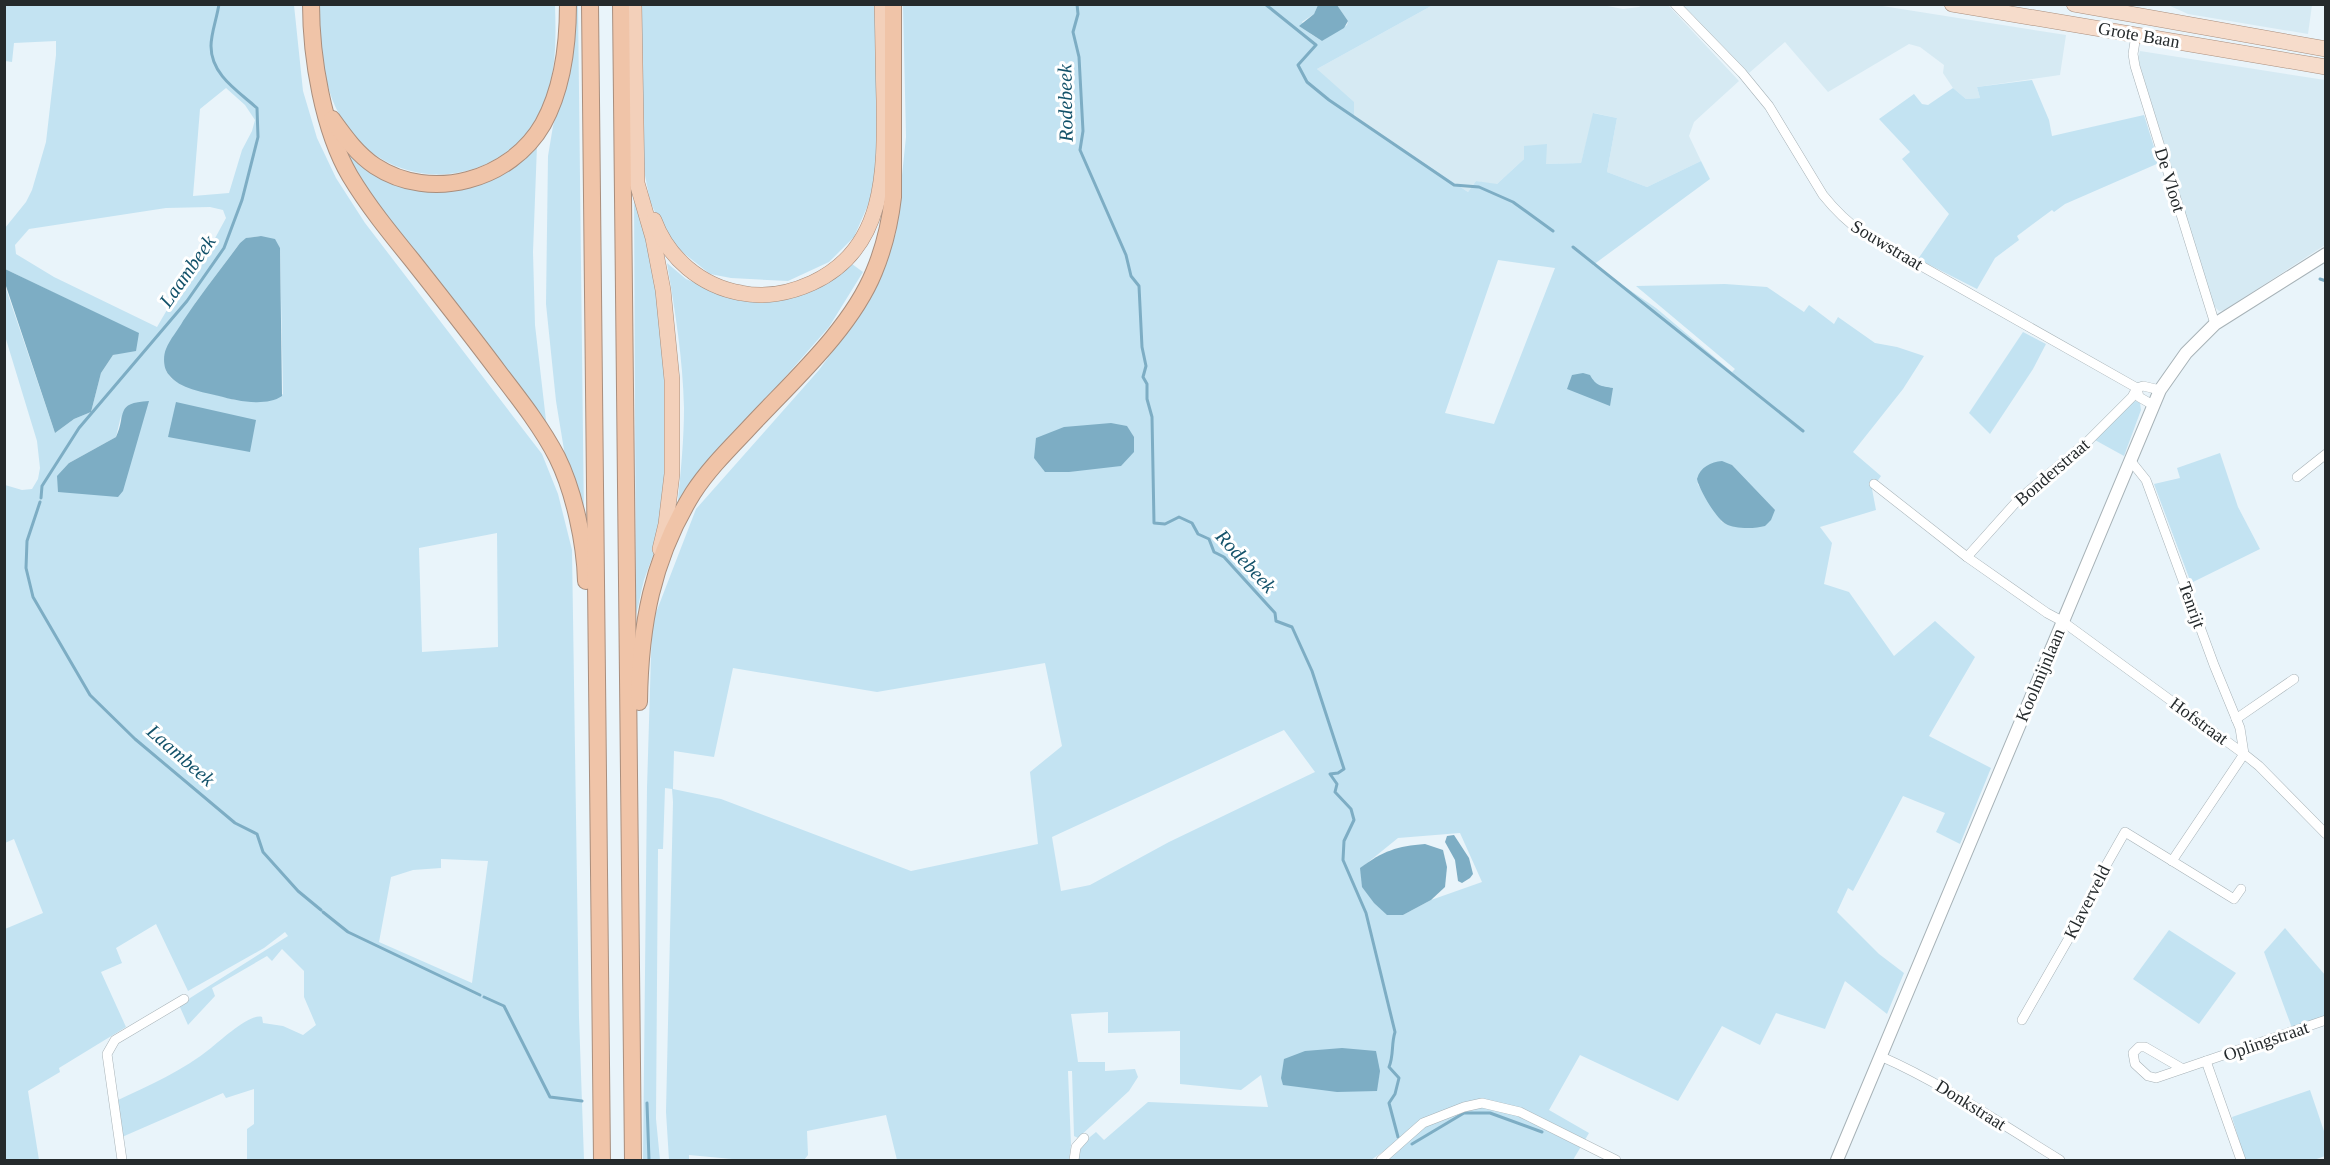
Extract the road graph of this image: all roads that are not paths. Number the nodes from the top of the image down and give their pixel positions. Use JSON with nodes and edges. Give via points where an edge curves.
{"nodes":[{"id":1,"x":311,"y":4,"type":"edge"},
{"id":2,"x":568,"y":4,"type":"edge"},
{"id":3,"x":591,"y":4,"type":"edge"},
{"id":4,"x":621,"y":4,"type":"edge"},
{"id":5,"x":634,"y":4,"type":"edge"},
{"id":6,"x":882,"y":4,"type":"edge"},
{"id":7,"x":893,"y":4,"type":"edge"},
{"id":8,"x":1675,"y":4,"type":"edge"},
{"id":9,"x":1952,"y":4,"type":"edge"},
{"id":10,"x":2074,"y":4,"type":"edge"},
{"id":11,"x":2136,"y":35,"type":"junction"},
{"id":12,"x":2325,"y":49,"type":"edge"},
{"id":13,"x":2325,"y":67,"type":"edge"},
{"id":14,"x":326,"y":112,"type":"junction"},
{"id":15,"x":636,"y":156,"type":"junction"},
{"id":16,"x":2325,"y":254,"type":"edge"},
{"id":17,"x":2215,"y":324,"type":"junction"},
{"id":18,"x":2137,"y":388,"type":"junction"},
{"id":19,"x":2160,"y":390,"type":"junction"},
{"id":20,"x":2153,"y":405,"type":"junction"},
{"id":21,"x":2325,"y":454,"type":"edge"},
{"id":22,"x":2130,"y":460,"type":"junction"},
{"id":23,"x":2297,"y":477,"type":"dead end"},
{"id":24,"x":1874,"y":484,"type":"dead end"},
{"id":25,"x":1967,"y":557,"type":"junction"},
{"id":26,"x":649,"y":593,"type":"junction"},
{"id":27,"x":597,"y":612,"type":"junction"},
{"id":28,"x":2062,"y":621,"type":"junction"},
{"id":29,"x":2294,"y":679,"type":"dead end"},
{"id":30,"x":2236,"y":719,"type":"junction"},
{"id":31,"x":2244,"y":754,"type":"junction"},
{"id":32,"x":2325,"y":834,"type":"edge"},
{"id":33,"x":2172,"y":861,"type":"junction"},
{"id":34,"x":630,"y":876,"type":"junction"},
{"id":35,"x":2241,"y":889,"type":"dead end"},
{"id":36,"x":184,"y":999,"type":"dead end"},
{"id":37,"x":2022,"y":1020,"type":"dead end"},
{"id":38,"x":2325,"y":1020,"type":"edge"},
{"id":39,"x":1880,"y":1056,"type":"junction"},
{"id":40,"x":2206,"y":1061,"type":"junction"},
{"id":41,"x":2183,"y":1069,"type":"junction"},
{"id":42,"x":1084,"y":1138,"type":"dead end"},
{"id":43,"x":1614,"y":1160,"type":"edge"},
{"id":44,"x":122,"y":1161,"type":"edge"},
{"id":45,"x":602,"y":1161,"type":"edge"},
{"id":46,"x":633,"y":1161,"type":"edge"},
{"id":47,"x":1074,"y":1161,"type":"edge"},
{"id":48,"x":1381,"y":1161,"type":"edge"},
{"id":49,"x":1837,"y":1161,"type":"edge"},
{"id":50,"x":2060,"y":1161,"type":"edge"},
{"id":51,"x":2241,"y":1161,"type":"edge"}],
"edges":[{"from":1,"to":14,"type":"highway","via":[[314,59]]},
{"from":2,"to":14,"type":"highway","via":[[564,64],[543,123],[517,156],[486,175],[440,184],[395,175],[357,151]]},
{"from":3,"to":27,"type":"highway"},
{"from":4,"to":34,"type":"highway"},
{"from":5,"to":15,"type":"highway"},
{"from":6,"to":15,"type":"highway","via":[[884,154],[876,207],[864,237],[839,266],[820,279],[804,287],[756,295],[720,288],[694,274],[670,249],[656,225]]},
{"from":7,"to":26,"type":"highway","via":[[893,197],[890,224],[874,273],[833,337],[694,493],[672,534]]},
{"from":8,"to":18,"type":"street","name":"Souwstraat","via":[[1769,106],[1823,195],[1842,217],[1863,233]]},
{"from":9,"to":11,"type":"main road","name":"Grote Baan"},
{"from":10,"to":12,"type":"main road","name":"Grote Baan"},
{"from":11,"to":13,"type":"main road","name":"Grote Baan"},
{"from":11,"to":17,"type":"street","name":"De Vloot","via":[[2135,66]]},
{"from":14,"to":27,"type":"highway","via":[[349,174],[367,201],[530,413],[557,457],[578,522],[586,584]]},
{"from":15,"to":26,"type":"highway","via":[[637,183],[663,290],[672,380],[672,474],[666,524]]},
{"from":16,"to":17,"type":"street","name":"Koolmijnlaan"},
{"from":17,"to":19,"type":"street","name":"Koolmijnlaan","via":[[2186,353]]},
{"from":18,"to":19,"type":"street","name":"Souwstraat"},
{"from":18,"to":20,"type":"street","name":"Souwstraat","via":[[2139,397]]},
{"from":18,"to":25,"type":"street","name":"Bonderstraat","via":[[2088,441],[2018,500]]},
{"from":19,"to":20,"type":"street","name":"Koolmijnlaan"},
{"from":20,"to":22,"type":"street","name":"Koolmijnlaan"},
{"from":21,"to":23,"type":"street"},
{"from":22,"to":28,"type":"street","name":"Koolmijnlaan"},
{"from":22,"to":30,"type":"street","name":"Tenrijt","via":[[2146,480]]},
{"from":24,"to":25,"type":"street"},
{"from":25,"to":28,"type":"street"},
{"from":26,"to":34,"type":"highway","via":[[639,684],[639,834]]},
{"from":27,"to":45,"type":"highway"},
{"from":28,"to":31,"type":"street","name":"Hofstraat"},
{"from":28,"to":39,"type":"street","name":"Koolmijnlaan"},
{"from":29,"to":30,"type":"street"},
{"from":30,"to":31,"type":"street","name":"Tenrijt"},
{"from":31,"to":32,"type":"street","name":"Hofstraat"},
{"from":31,"to":33,"type":"street"},
{"from":33,"to":35,"type":"street","name":"Klaverveld","via":[[2234,899]]},
{"from":33,"to":37,"type":"street","name":"Klaverveld","via":[[2125,832]]},
{"from":34,"to":46,"type":"highway"},
{"from":36,"to":44,"type":"street","via":[[115,1040],[106,1054]]},
{"from":38,"to":40,"type":"street","name":"Oplingstraat"},
{"from":39,"to":49,"type":"street","name":"Koolmijnlaan"},
{"from":39,"to":50,"type":"street","name":"Donkstraat","via":[[1947,1089]]},
{"from":40,"to":41,"type":"street","name":"Oplingstraat"},
{"from":40,"to":51,"type":"street","name":"Oplingstraat"},
{"from":41,"to":41,"type":"street","name":"Oplingstraat","via":[[2156,1078],[2148,1076],[2135,1064],[2133,1053],[2145,1047]]},
{"from":42,"to":47,"type":"street","via":[[1076,1148]]},
{"from":43,"to":48,"type":"street","via":[[1520,1112],[1482,1103],[1423,1123]]}]}
